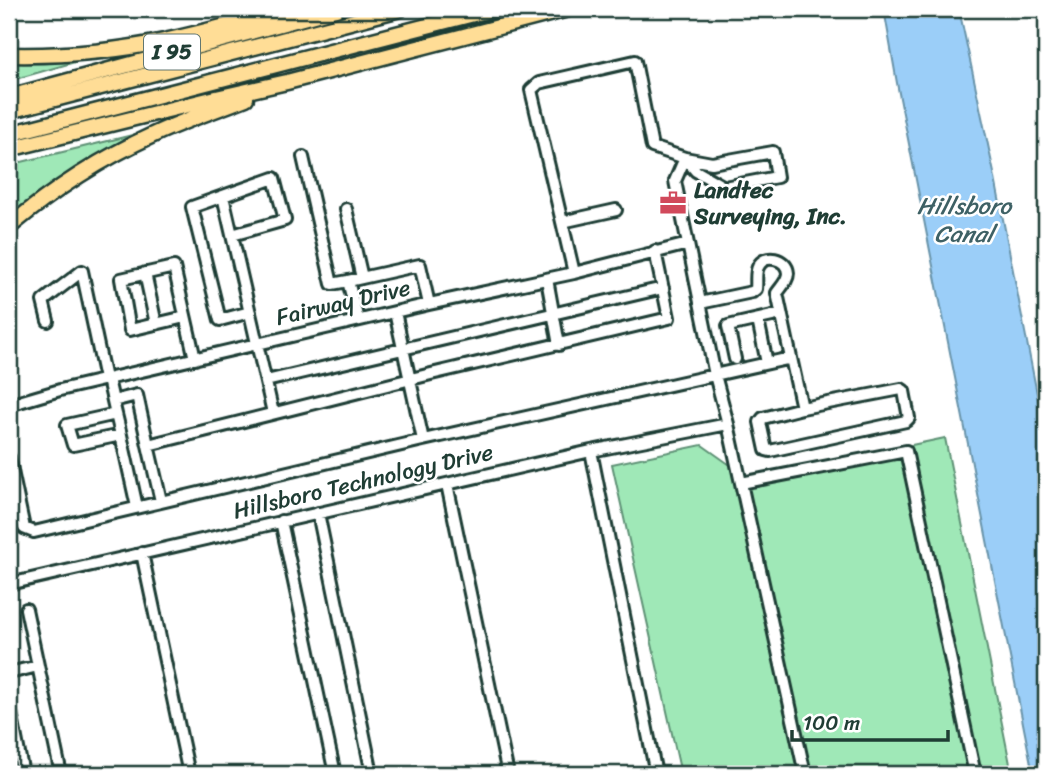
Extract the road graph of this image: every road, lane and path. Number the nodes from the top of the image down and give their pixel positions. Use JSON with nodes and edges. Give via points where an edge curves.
{"nodes":[{"id":1,"x":290,"y":9,"type":"edge"},
{"id":2,"x":335,"y":9,"type":"edge"},
{"id":3,"x":400,"y":9,"type":"edge"},
{"id":4,"x":493,"y":9,"type":"edge"},
{"id":5,"x":568,"y":9,"type":"edge"},
{"id":6,"x":9,"y":55,"type":"edge"},
{"id":7,"x":287,"y":82,"type":"junction"},
{"id":8,"x":9,"y":97,"type":"edge"},
{"id":9,"x":9,"y":111,"type":"edge"},
{"id":10,"x":9,"y":134,"type":"edge"},
{"id":11,"x":9,"y":149,"type":"edge"},
{"id":12,"x":303,"y":157,"type":"dead end"},
{"id":13,"x":685,"y":158,"type":"junction"},
{"id":14,"x":223,"y":196,"type":"junction"},
{"id":15,"x":346,"y":209,"type":"dead end"},
{"id":16,"x":615,"y":210,"type":"dead end"},
{"id":17,"x":562,"y":222,"type":"junction"},
{"id":18,"x":9,"y":226,"type":"edge"},
{"id":19,"x":232,"y":235,"type":"junction"},
{"id":20,"x":688,"y":244,"type":"junction"},
{"id":21,"x":655,"y":251,"type":"junction"},
{"id":22,"x":574,"y":273,"type":"junction"},
{"id":23,"x":145,"y":274,"type":"junction"},
{"id":24,"x":362,"y":278,"type":"junction"},
{"id":25,"x":547,"y":279,"type":"junction"},
{"id":26,"x":348,"y":281,"type":"junction"},
{"id":27,"x":663,"y":288,"type":"junction"},
{"id":28,"x":700,"y":303,"type":"junction"},
{"id":29,"x":429,"y":304,"type":"junction"},
{"id":30,"x":250,"y":312,"type":"junction"},
{"id":31,"x":395,"y":312,"type":"junction"},
{"id":32,"x":554,"y":314,"type":"junction"},
{"id":33,"x":781,"y":314,"type":"junction"},
{"id":34,"x":185,"y":317,"type":"junction"},
{"id":35,"x":358,"y":320,"type":"junction"},
{"id":36,"x":758,"y":320,"type":"junction"},
{"id":37,"x":48,"y":321,"type":"dead end"},
{"id":38,"x":156,"y":324,"type":"junction"},
{"id":39,"x":258,"y":344,"type":"junction"},
{"id":40,"x":559,"y":345,"type":"junction"},
{"id":41,"x":403,"y":349,"type":"junction"},
{"id":42,"x":791,"y":358,"type":"junction"},
{"id":43,"x":195,"y":359,"type":"junction"},
{"id":44,"x":735,"y":359,"type":"dead end"},
{"id":45,"x":767,"y":363,"type":"junction"},
{"id":46,"x":715,"y":375,"type":"junction"},
{"id":47,"x":107,"y":379,"type":"junction"},
{"id":48,"x":410,"y":379,"type":"junction"},
{"id":49,"x":266,"y":381,"type":"junction"},
{"id":50,"x":113,"y":401,"type":"junction"},
{"id":51,"x":9,"y":405,"type":"edge"},
{"id":52,"x":802,"y":408,"type":"junction"},
{"id":53,"x":116,"y":414,"type":"junction"},
{"id":54,"x":273,"y":414,"type":"junction"},
{"id":55,"x":728,"y":424,"type":"junction"},
{"id":56,"x":121,"y":435,"type":"junction"},
{"id":57,"x":423,"y":440,"type":"junction"},
{"id":58,"x":148,"y":445,"type":"junction"},
{"id":59,"x":591,"y":452,"type":"junction"},
{"id":60,"x":9,"y":457,"type":"edge"},
{"id":61,"x":741,"y":483,"type":"junction"},
{"id":62,"x":447,"y":484,"type":"junction"},
{"id":63,"x":161,"y":501,"type":"junction"},
{"id":64,"x":137,"y":507,"type":"junction"},
{"id":65,"x":318,"y":513,"type":"junction"},
{"id":66,"x":281,"y":521,"type":"junction"},
{"id":67,"x":142,"y":553,"type":"junction"},
{"id":68,"x":9,"y":584,"type":"edge"},
{"id":69,"x":26,"y":609,"type":"dead end"},
{"id":70,"x":38,"y":666,"type":"junction"},
{"id":71,"x":9,"y":673,"type":"edge"},
{"id":72,"x":9,"y":702,"type":"edge"},
{"id":73,"x":23,"y":774,"type":"edge"},
{"id":74,"x":61,"y":774,"type":"edge"},
{"id":75,"x":189,"y":774,"type":"edge"},
{"id":76,"x":335,"y":774,"type":"edge"},
{"id":77,"x":372,"y":774,"type":"edge"},
{"id":78,"x":508,"y":774,"type":"edge"},
{"id":79,"x":656,"y":774,"type":"edge"},
{"id":80,"x":805,"y":774,"type":"edge"},
{"id":81,"x":975,"y":774,"type":"edge"}],
"edges":[{"from":1,"to":6,"type":"highway","via":[[129,47]]},
{"from":2,"to":8,"type":"highway","number":"I 95"},
{"from":3,"to":9,"type":"highway"},
{"from":4,"to":10,"type":"highway"},
{"from":5,"to":7,"type":"highway","number":"I 95"},
{"from":7,"to":11,"type":"highway","number":"I 95"},
{"from":7,"to":18,"type":"highway","via":[[121,151],[66,183]]},
{"from":12,"to":26,"type":"street","via":[[332,284]]},
{"from":13,"to":13,"type":"street","via":[[696,171],[724,187],[777,177],[773,152],[712,163]]},
{"from":13,"to":17,"type":"street","via":[[652,147],[635,61],[539,83],[531,90]]},
{"from":13,"to":20,"type":"street","via":[[676,181]]},
{"from":14,"to":19,"type":"street"},
{"from":14,"to":19,"type":"street","via":[[274,178],[285,220]]},
{"from":14,"to":30,"type":"street","via":[[192,207],[220,320]]},
{"from":15,"to":24,"type":"street"},
{"from":16,"to":17,"type":"street"},
{"from":17,"to":22,"type":"street"},
{"from":19,"to":30,"type":"street"},
{"from":20,"to":21,"type":"street","name":"Fairway Drive"},
{"from":20,"to":28,"type":"street"},
{"from":21,"to":22,"type":"street","name":"Fairway Drive"},
{"from":21,"to":27,"type":"street"},
{"from":22,"to":25,"type":"street","name":"Fairway Drive"},
{"from":23,"to":34,"type":"street","via":[[174,267]]},
{"from":23,"to":38,"type":"street"},
{"from":23,"to":38,"type":"street","via":[[121,279],[130,330]]},
{"from":24,"to":26,"type":"street"},
{"from":24,"to":29,"type":"street","via":[[420,265]]},
{"from":25,"to":29,"type":"street","name":"Fairway Drive"},
{"from":25,"to":32,"type":"street"},
{"from":26,"to":35,"type":"street"},
{"from":27,"to":32,"type":"street"},
{"from":27,"to":40,"type":"street","via":[[669,318]]},
{"from":28,"to":33,"type":"street","via":[[752,292],[760,263],[775,259],[788,274],[777,293]]},
{"from":28,"to":46,"type":"street"},
{"from":29,"to":31,"type":"street","name":"Fairway Drive"},
{"from":30,"to":39,"type":"street"},
{"from":31,"to":35,"type":"street","name":"Fairway Drive"},
{"from":31,"to":41,"type":"street"},
{"from":32,"to":40,"type":"street"},
{"from":32,"to":41,"type":"street"},
{"from":33,"to":36,"type":"street"},
{"from":33,"to":42,"type":"street"},
{"from":34,"to":38,"type":"street"},
{"from":34,"to":43,"type":"street"},
{"from":35,"to":39,"type":"street","name":"Fairway Drive"},
{"from":36,"to":44,"type":"street","via":[[728,326]]},
{"from":36,"to":45,"type":"street"},
{"from":37,"to":47,"type":"street","via":[[43,301],[82,271]]},
{"from":39,"to":43,"type":"street","name":"Fairway Drive"},
{"from":39,"to":49,"type":"street"},
{"from":40,"to":48,"type":"street"},
{"from":41,"to":48,"type":"street"},
{"from":41,"to":49,"type":"street"},
{"from":42,"to":45,"type":"street"},
{"from":42,"to":52,"type":"street"},
{"from":43,"to":47,"type":"street","name":"Fairway Drive"},
{"from":45,"to":46,"type":"street"},
{"from":46,"to":55,"type":"street"},
{"from":46,"to":57,"type":"street"},
{"from":47,"to":50,"type":"street"},
{"from":47,"to":51,"type":"street","name":"Fairway Drive"},
{"from":48,"to":54,"type":"street"},
{"from":48,"to":57,"type":"street"},
{"from":49,"to":54,"type":"street"},
{"from":50,"to":53,"type":"street"},
{"from":50,"to":58,"type":"street","via":[[137,395]]},
{"from":52,"to":52,"type":"street","via":[[763,418],[766,450],[909,418],[901,389]]},
{"from":53,"to":56,"type":"street"},
{"from":53,"to":56,"type":"street","via":[[67,425],[73,445]]},
{"from":54,"to":58,"type":"street"},
{"from":55,"to":59,"type":"street","name":"Hillsboro Technology Drive"},
{"from":55,"to":61,"type":"street"},
{"from":56,"to":64,"type":"street"},
{"from":57,"to":63,"type":"street"},
{"from":58,"to":63,"type":"street"},
{"from":59,"to":62,"type":"street","name":"Hillsboro Technology Drive"},
{"from":59,"to":79,"type":"street"},
{"from":60,"to":64,"type":"street","via":[[24,528],[34,532]]},
{"from":61,"to":80,"type":"street"},
{"from":61,"to":81,"type":"street","via":[[906,451]]},
{"from":62,"to":65,"type":"street","name":"Hillsboro Technology Drive"},
{"from":62,"to":78,"type":"street"},
{"from":63,"to":64,"type":"street"},
{"from":65,"to":66,"type":"street","name":"Hillsboro Technology Drive"},
{"from":65,"to":77,"type":"street"},
{"from":66,"to":67,"type":"street","name":"Hillsboro Technology Drive"},
{"from":66,"to":76,"type":"street"},
{"from":67,"to":68,"type":"street","name":"Hillsboro Technology Drive"},
{"from":67,"to":75,"type":"street"},
{"from":69,"to":70,"type":"street"},
{"from":70,"to":71,"type":"street"},
{"from":70,"to":74,"type":"street"},
{"from":72,"to":73,"type":"street"}]}
